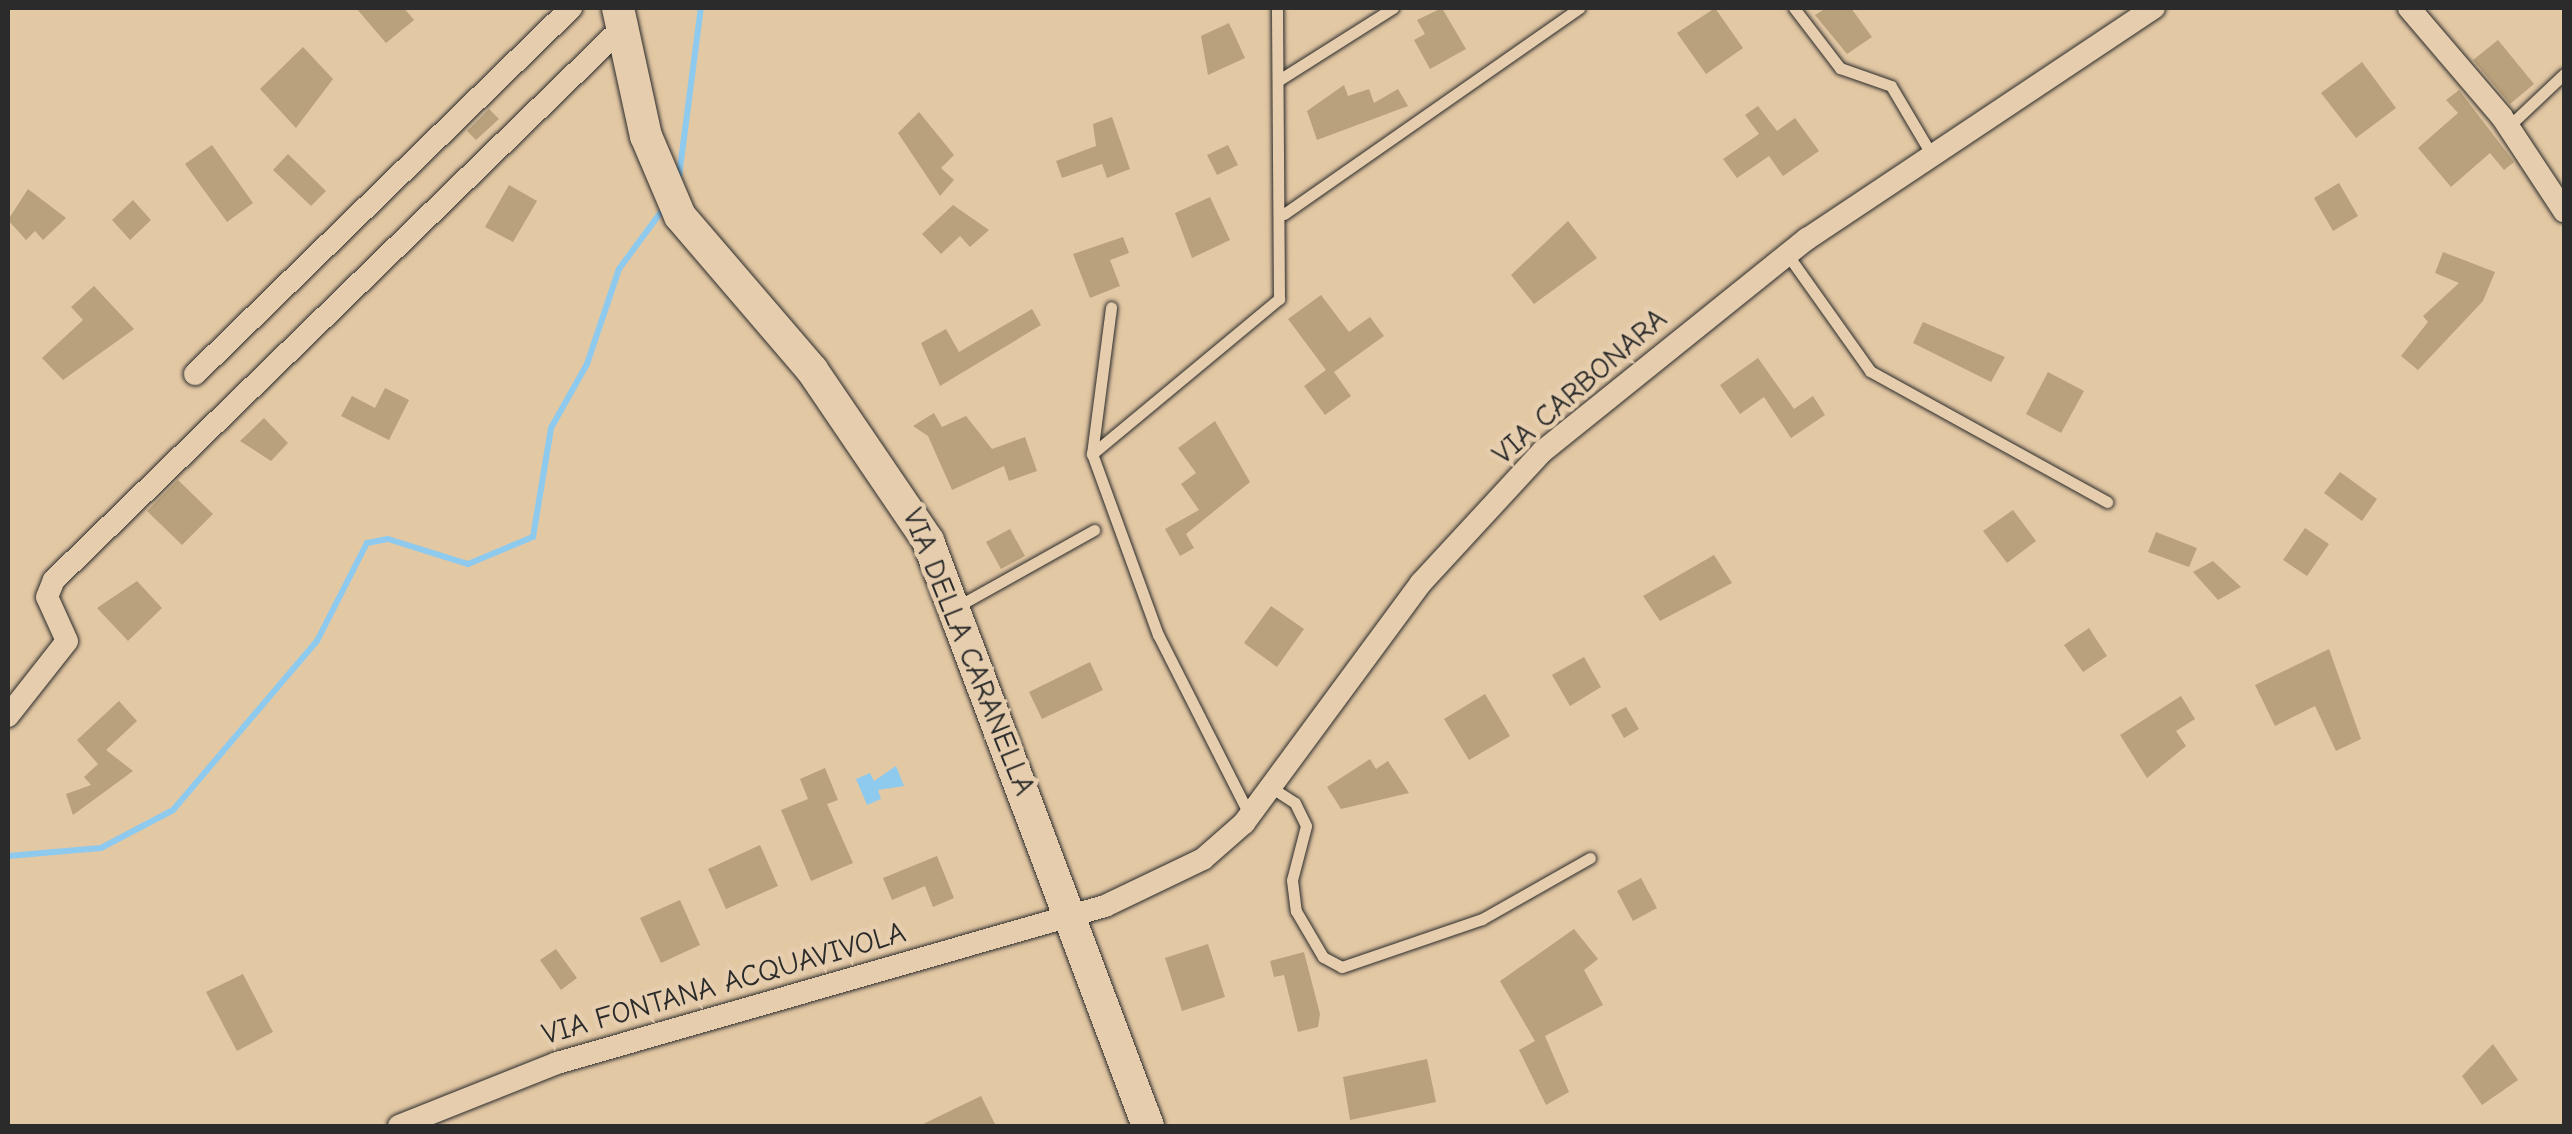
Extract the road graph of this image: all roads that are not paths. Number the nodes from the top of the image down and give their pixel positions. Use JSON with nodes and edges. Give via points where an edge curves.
{"nodes":[{"id":1,"x":572,"y":8,"type":"edge"},
{"id":2,"x":1277,"y":8,"type":"edge"},
{"id":3,"x":1393,"y":8,"type":"edge"},
{"id":4,"x":1579,"y":8,"type":"edge"},
{"id":5,"x":1794,"y":8,"type":"edge"},
{"id":6,"x":2154,"y":8,"type":"edge"},
{"id":7,"x":2409,"y":8,"type":"edge"},
{"id":8,"x":622,"y":16,"type":"edge"},
{"id":9,"x":2564,"y":74,"type":"edge"},
{"id":10,"x":1279,"y":80,"type":"junction"},
{"id":11,"x":2509,"y":126,"type":"junction"},
{"id":12,"x":1930,"y":152,"type":"junction"},
{"id":13,"x":2564,"y":210,"type":"edge"},
{"id":14,"x":1284,"y":214,"type":"junction"},
{"id":15,"x":1786,"y":254,"type":"junction"},
{"id":16,"x":1111,"y":307,"type":"dead end"},
{"id":17,"x":196,"y":374,"type":"dead end"},
{"id":18,"x":1092,"y":454,"type":"junction"},
{"id":19,"x":2107,"y":502,"type":"dead end"},
{"id":20,"x":1094,"y":530,"type":"dead end"},
{"id":21,"x":955,"y":608,"type":"junction"},
{"id":22,"x":8,"y":716,"type":"edge"},
{"id":23,"x":1272,"y":788,"type":"junction"},
{"id":24,"x":1250,"y":816,"type":"junction"},
{"id":25,"x":1590,"y":858,"type":"dead end"},
{"id":26,"x":1072,"y":914,"type":"junction"},
{"id":27,"x":399,"y":1126,"type":"edge"},
{"id":28,"x":1148,"y":1126,"type":"edge"}],
"edges":[{"from":1,"to":17,"type":"street"},
{"from":2,"to":10,"type":"lane"},
{"from":3,"to":10,"type":"lane"},
{"from":4,"to":14,"type":"lane"},
{"from":5,"to":12,"type":"lane","via":[[1840,68],[1891,86]]},
{"from":6,"to":12,"type":"street","name":"VIA CARBONARA"},
{"from":7,"to":11,"type":"street"},
{"from":8,"to":21,"type":"main road","name":"VIA DELLA CARANELLA","via":[[655,162],[699,245],[792,344],[891,475]]},
{"from":8,"to":22,"type":"street","via":[[54,580],[48,596],[67,641]]},
{"from":9,"to":11,"type":"lane"},
{"from":10,"to":14,"type":"lane"},
{"from":11,"to":13,"type":"street"},
{"from":12,"to":15,"type":"street","name":"VIA CARBONARA"},
{"from":14,"to":18,"type":"lane","via":[[1274,307]]},
{"from":15,"to":19,"type":"lane","via":[[1870,371]]},
{"from":15,"to":23,"type":"street","name":"VIA CARBONARA","via":[[1543,451],[1420,583]]},
{"from":16,"to":18,"type":"lane"},
{"from":18,"to":24,"type":"lane","via":[[1154,626]]},
{"from":20,"to":21,"type":"lane"},
{"from":21,"to":26,"type":"main road","name":"VIA DELLA CARANELLA"},
{"from":23,"to":24,"type":"street","name":"VIA CARBONARA"},
{"from":23,"to":25,"type":"lane","via":[[1306,826],[1296,910],[1323,958],[1342,968],[1482,919]]},
{"from":24,"to":26,"type":"street","name":"VIA CARBONARA","via":[[1180,873]]},
{"from":26,"to":27,"type":"street","name":"VIA FONTANA ACQUAVIVOLA","via":[[557,1063]]},
{"from":26,"to":28,"type":"main road","name":"VIA DELLA CARANELLA"}]}
